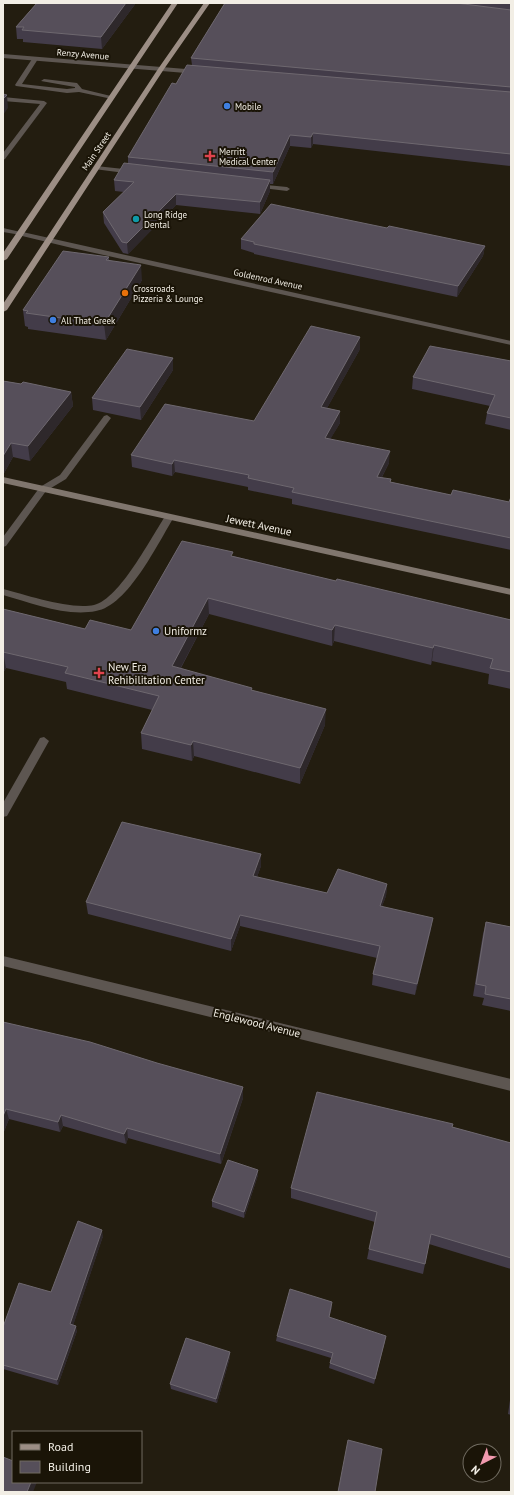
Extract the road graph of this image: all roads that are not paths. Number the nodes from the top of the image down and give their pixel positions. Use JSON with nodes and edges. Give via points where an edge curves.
{"nodes":[{"id":1,"x":175,"y":3,"type":"edge"},
{"id":2,"x":207,"y":3,"type":"edge"},
{"id":3,"x":3,"y":56,"type":"edge"},
{"id":4,"x":35,"y":59,"type":"junction"},
{"id":5,"x":132,"y":67,"type":"junction"},
{"id":6,"x":161,"y":69,"type":"junction"},
{"id":7,"x":206,"y":73,"type":"edge"},
{"id":8,"x":112,"y":97,"type":"junction"},
{"id":9,"x":3,"y":99,"type":"edge"},
{"id":10,"x":3,"y":158,"type":"edge"},
{"id":11,"x":96,"y":168,"type":"junction"},
{"id":12,"x":142,"y":173,"type":"edge"},
{"id":13,"x":249,"y":185,"type":"edge"},
{"id":14,"x":287,"y":189,"type":"dead end"},
{"id":15,"x":3,"y":230,"type":"edge"},
{"id":16,"x":21,"y":233,"type":"junction"},
{"id":17,"x":48,"y":241,"type":"junction"},
{"id":18,"x":3,"y":258,"type":"edge"},
{"id":19,"x":3,"y":310,"type":"edge"},
{"id":20,"x":511,"y":343,"type":"edge"},
{"id":21,"x":107,"y":418,"type":"edge"},
{"id":22,"x":3,"y":480,"type":"edge"},
{"id":23,"x":43,"y":489,"type":"junction"},
{"id":24,"x":169,"y":517,"type":"junction"},
{"id":25,"x":3,"y":544,"type":"edge"},
{"id":26,"x":3,"y":592,"type":"edge"},
{"id":27,"x":511,"y":592,"type":"edge"},
{"id":28,"x":44,"y":741,"type":"dead end"},
{"id":29,"x":3,"y":813,"type":"edge"},
{"id":30,"x":3,"y":961,"type":"edge"},
{"id":31,"x":511,"y":1085,"type":"edge"}],
"edges":[{"from":1,"to":5,"type":"main road","name":"Main Street"},
{"from":2,"to":6,"type":"main road","name":"Main Street"},
{"from":3,"to":4,"type":"street","name":"Renzy Avenue"},
{"from":4,"to":5,"type":"street","name":"Renzy Avenue"},
{"from":4,"to":8,"type":"street","via":[[18,85],[79,90]]},
{"from":5,"to":6,"type":"street","name":"Renzy Avenue"},
{"from":5,"to":8,"type":"main road","name":"Main Street"},
{"from":6,"to":7,"type":"street","name":"Renzy Avenue"},
{"from":6,"to":11,"type":"main road","name":"Main Street"},
{"from":8,"to":16,"type":"main road","name":"Main Street"},
{"from":9,"to":10,"type":"street","via":[[44,103]]},
{"from":11,"to":12,"type":"street"},
{"from":11,"to":17,"type":"main road","name":"Main Street"},
{"from":13,"to":14,"type":"street"},
{"from":15,"to":16,"type":"street","name":"Goldenrod Avenue"},
{"from":16,"to":17,"type":"street","name":"Goldenrod Avenue"},
{"from":16,"to":18,"type":"main road","name":"Main Street"},
{"from":17,"to":19,"type":"main road","name":"Main Street"},
{"from":17,"to":20,"type":"street","name":"Goldenrod Avenue"},
{"from":21,"to":23,"type":"street","via":[[63,477]]},
{"from":22,"to":23,"type":"main road","name":"Jewett Avenue"},
{"from":23,"to":24,"type":"main road","name":"Jewett Avenue"},
{"from":23,"to":25,"type":"street"},
{"from":24,"to":26,"type":"street","via":[[121,591],[110,602],[96,608],[76,608]]},
{"from":24,"to":27,"type":"main road","name":"Jewett Avenue"},
{"from":28,"to":29,"type":"street"},
{"from":30,"to":31,"type":"street","name":"Englewood Avenue"}]}
